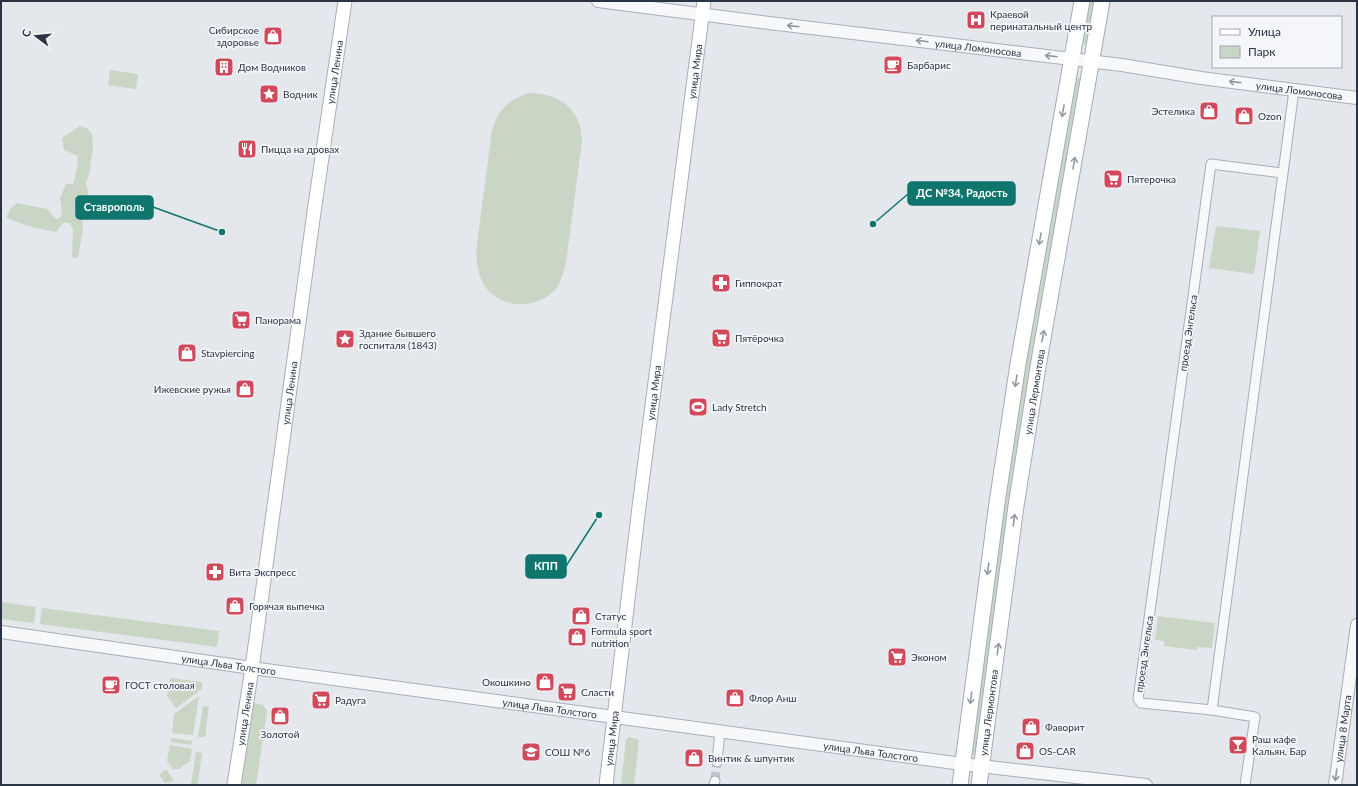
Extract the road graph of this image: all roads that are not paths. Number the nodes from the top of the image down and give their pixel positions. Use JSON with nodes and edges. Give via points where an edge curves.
{"nodes":[{"id":1,"x":345,"y":1,"type":"edge"},
{"id":2,"x":598,"y":1,"type":"edge"},
{"id":3,"x":704,"y":1,"type":"edge"},
{"id":4,"x":1082,"y":1,"type":"edge"},
{"id":5,"x":1102,"y":1,"type":"edge"},
{"id":6,"x":702,"y":14,"type":"junction"},
{"id":7,"x":1072,"y":59,"type":"junction"},
{"id":8,"x":1092,"y":61,"type":"junction"},
{"id":9,"x":1294,"y":90,"type":"junction"},
{"id":10,"x":1357,"y":98,"type":"edge"},
{"id":11,"x":1282,"y":173,"type":"junction"},
{"id":12,"x":1357,"y":625,"type":"edge"},
{"id":13,"x":1,"y":632,"type":"edge"},
{"id":14,"x":252,"y":668,"type":"junction"},
{"id":15,"x":1212,"y":710,"type":"junction"},
{"id":16,"x":615,"y":717,"type":"junction"},
{"id":17,"x":720,"y":731,"type":"junction"},
{"id":18,"x":716,"y":762,"type":"tunnel mouth"},
{"id":19,"x":962,"y":764,"type":"junction"},
{"id":20,"x":982,"y":766,"type":"junction"},
{"id":21,"x":1078,"y":781,"type":"edge"},
{"id":22,"x":234,"y":785,"type":"edge"},
{"id":23,"x":606,"y":785,"type":"edge"},
{"id":24,"x":960,"y":785,"type":"edge"},
{"id":25,"x":979,"y":785,"type":"edge"},
{"id":26,"x":1146,"y":785,"type":"edge"},
{"id":27,"x":1244,"y":785,"type":"edge"},
{"id":28,"x":1335,"y":785,"type":"edge"}],
"edges":[{"from":1,"to":14,"type":"main road","name":"улица Ленина","via":[[306,264]]},
{"from":2,"to":6,"type":"street","name":"улица Ломоносова"},
{"from":3,"to":6,"type":"main road","name":"улица Мира"},
{"from":4,"to":7,"type":"main road","name":"улица Лермонтова"},
{"from":5,"to":8,"type":"main road","name":"улица Лермонтова"},
{"from":7,"to":6,"type":"street","name":"улица Ломоносова","one_way":true},
{"from":6,"to":16,"type":"main road","name":"улица Мира"},
{"from":7,"to":8,"type":"street","name":"улица Ломоносова"},
{"from":7,"to":19,"type":"main road","name":"улица Лермонтова","one_way":true,"via":[[1001,472]]},
{"from":9,"to":8,"type":"street","name":"улица Ломоносова","one_way":true},
{"from":20,"to":8,"type":"main road","name":"улица Лермонтова","one_way":true,"via":[[1036,375]]},
{"from":9,"to":10,"type":"street","name":"улица Ломоносова"},
{"from":9,"to":11,"type":"street"},
{"from":11,"to":15,"type":"street"},
{"from":11,"to":15,"type":"street","name":"проезд Энгельса","via":[[1211,164],[1139,691],[1138,699],[1141,703]]},
{"from":12,"to":28,"type":"street","name":"улица 8 Марта","one_way":true},
{"from":13,"to":14,"type":"street","name":"улица Льва Толстого"},
{"from":14,"to":16,"type":"street","name":"улица Льва Толстого"},
{"from":14,"to":22,"type":"main road","name":"улица Ленина"},
{"from":15,"to":27,"type":"street","via":[[1255,717]]},
{"from":16,"to":17,"type":"street","name":"улица Льва Толстого"},
{"from":16,"to":23,"type":"main road","name":"улица Мира"},
{"from":17,"to":18,"type":"street"},
{"from":17,"to":19,"type":"street","name":"улица Льва Толстого"},
{"from":19,"to":20,"type":"street","name":"улица Льва Толстого"},
{"from":19,"to":24,"type":"main road","name":"улица Лермонтова"},
{"from":20,"to":21,"type":"street","name":"улица Льва Толстого"},
{"from":20,"to":25,"type":"main road","name":"улица Лермонтова"},
{"from":21,"to":26,"type":"street","name":"улица Льва Толстого"}]}
